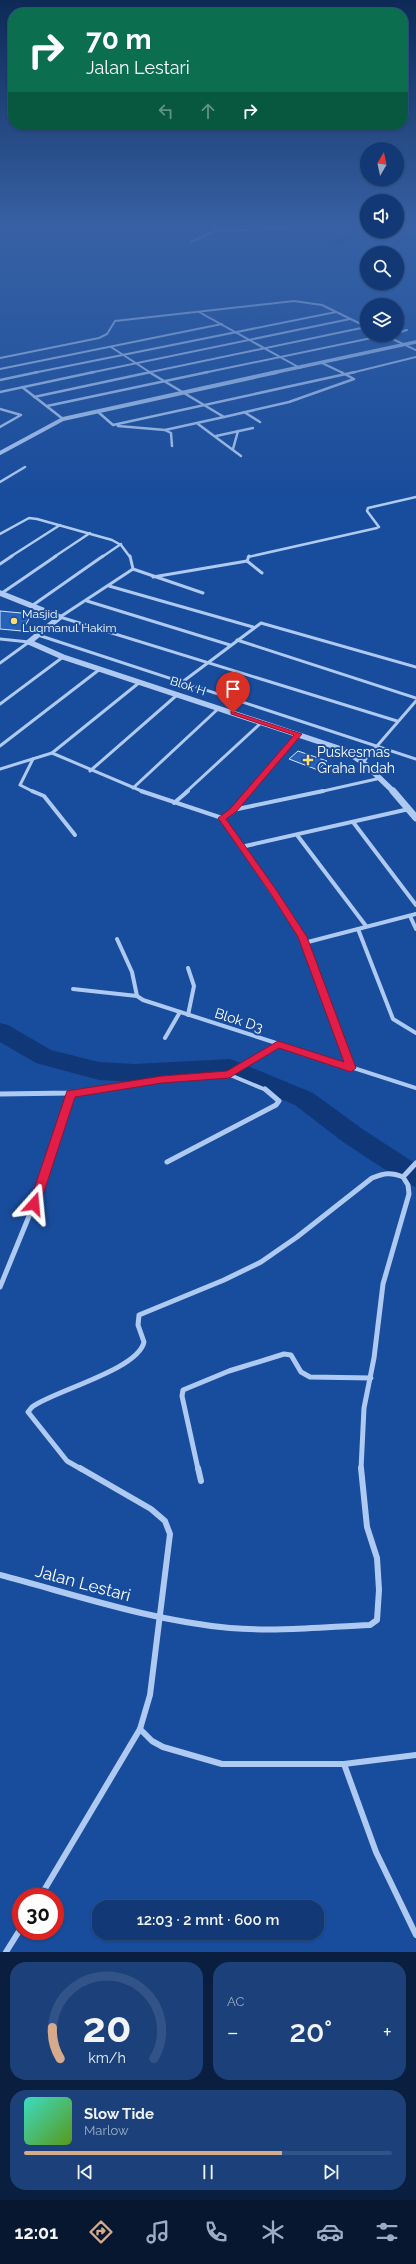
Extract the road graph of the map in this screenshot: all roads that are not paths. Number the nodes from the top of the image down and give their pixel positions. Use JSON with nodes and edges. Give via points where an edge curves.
{"nodes":[{"id":1,"x":133,"y":319,"type":"edge"},
{"id":2,"x":213,"y":319,"type":"edge"},
{"id":3,"x":301,"y":319,"type":"edge"},
{"id":4,"x":350,"y":319,"type":"joint"},
{"id":5,"x":222,"y":324,"type":"junction"},
{"id":6,"x":238,"y":332,"type":"junction"},
{"id":7,"x":251,"y":340,"type":"junction"},
{"id":8,"x":360,"y":340,"type":"edge"},
{"id":9,"x":399,"y":342,"type":"edge"},
{"id":10,"x":416,"y":342,"type":"edge"},
{"id":11,"x":403,"y":344,"type":"junction"},
{"id":12,"x":111,"y":346,"type":"junction"},
{"id":13,"x":266,"y":349,"type":"junction"},
{"id":14,"x":416,"y":350,"type":"edge"},
{"id":15,"x":124,"y":355,"type":"junction"},
{"id":16,"x":281,"y":357,"type":"junction"},
{"id":17,"x":416,"y":357,"type":"edge"},
{"id":18,"x":0,"y":358,"type":"edge"},
{"id":19,"x":322,"y":362,"type":"junction"},
{"id":20,"x":135,"y":363,"type":"junction"},
{"id":21,"x":300,"y":368,"type":"junction"},
{"id":22,"x":0,"y":369,"type":"edge"},
{"id":23,"x":150,"y":373,"type":"junction"},
{"id":24,"x":344,"y":374,"type":"junction"},
{"id":25,"x":0,"y":380,"type":"edge"},
{"id":26,"x":167,"y":382,"type":"junction"},
{"id":27,"x":22,"y":387,"type":"junction"},
{"id":28,"x":0,"y":392,"type":"edge"},
{"id":29,"x":184,"y":392,"type":"junction"},
{"id":30,"x":34,"y":397,"type":"junction"},
{"id":31,"x":203,"y":405,"type":"junction"},
{"id":32,"x":47,"y":406,"type":"junction"},
{"id":33,"x":0,"y":409,"type":"edge"},
{"id":34,"x":97,"y":412,"type":"junction"},
{"id":35,"x":244,"y":412,"type":"junction"},
{"id":36,"x":224,"y":417,"type":"junction"},
{"id":37,"x":63,"y":419,"type":"junction"},
{"id":38,"x":260,"y":422,"type":"dead end"},
{"id":39,"x":198,"y":424,"type":"junction"},
{"id":40,"x":113,"y":426,"type":"junction"},
{"id":41,"x":0,"y":427,"type":"edge"},
{"id":42,"x":253,"y":428,"type":"dead end"},
{"id":43,"x":165,"y":430,"type":"junction"},
{"id":44,"x":238,"y":431,"type":"junction"},
{"id":45,"x":216,"y":436,"type":"junction"},
{"id":46,"x":172,"y":446,"type":"dead end"},
{"id":47,"x":233,"y":449,"type":"junction"},
{"id":48,"x":0,"y":453,"type":"edge"},
{"id":49,"x":241,"y":456,"type":"dead end"},
{"id":50,"x":25,"y":467,"type":"dead end"},
{"id":51,"x":0,"y":482,"type":"edge"},
{"id":52,"x":416,"y":497,"type":"edge"},
{"id":53,"x":60,"y":525,"type":"junction"},
{"id":54,"x":90,"y":533,"type":"junction"},
{"id":55,"x":0,"y":534,"type":"edge"},
{"id":56,"x":121,"y":544,"type":"junction"},
{"id":57,"x":247,"y":561,"type":"junction"},
{"id":58,"x":0,"y":564,"type":"edge"},
{"id":59,"x":133,"y":569,"type":"junction"},
{"id":60,"x":262,"y":573,"type":"dead end"},
{"id":61,"x":153,"y":577,"type":"junction"},
{"id":62,"x":109,"y":586,"type":"junction"},
{"id":63,"x":1,"y":593,"type":"edge"},
{"id":64,"x":203,"y":593,"type":"dead end"},
{"id":65,"x":87,"y":601,"type":"junction"},
{"id":66,"x":33,"y":606,"type":"junction"},
{"id":67,"x":60,"y":617,"type":"junction"},
{"id":68,"x":253,"y":627,"type":"junction"},
{"id":69,"x":38,"y":635,"type":"junction"},
{"id":70,"x":0,"y":639,"type":"edge"},
{"id":71,"x":237,"y":640,"type":"junction"},
{"id":72,"x":29,"y":642,"type":"junction"},
{"id":73,"x":230,"y":645,"type":"junction"},
{"id":74,"x":62,"y":657,"type":"junction"},
{"id":75,"x":0,"y":663,"type":"edge"},
{"id":76,"x":206,"y":663,"type":"junction"},
{"id":77,"x":416,"y":667,"type":"edge"},
{"id":78,"x":100,"y":669,"type":"junction"},
{"id":79,"x":140,"y":682,"type":"junction"},
{"id":80,"x":181,"y":682,"type":"junction"},
{"id":81,"x":177,"y":695,"type":"junction"},
{"id":82,"x":416,"y":698,"type":"edge"},
{"id":83,"x":416,"y":701,"type":"edge"},
{"id":84,"x":0,"y":704,"type":"edge"},
{"id":85,"x":219,"y":708,"type":"junction"},
{"id":86,"x":262,"y":721,"type":"junction"},
{"id":87,"x":397,"y":721,"type":"junction"},
{"id":88,"x":298,"y":734,"type":"junction"},
{"id":89,"x":0,"y":746,"type":"edge"},
{"id":90,"x":376,"y":746,"type":"junction"},
{"id":91,"x":52,"y":753,"type":"junction"},
{"id":92,"x":33,"y":759,"type":"junction"},
{"id":93,"x":416,"y":759,"type":"edge"},
{"id":94,"x":364,"y":761,"type":"junction"},
{"id":95,"x":0,"y":769,"type":"edge"},
{"id":96,"x":90,"y":771,"type":"junction"},
{"id":97,"x":383,"y":778,"type":"junction"},
{"id":98,"x":133,"y":788,"type":"junction"},
{"id":99,"x":174,"y":803,"type":"junction"},
{"id":100,"x":409,"y":809,"type":"junction"},
{"id":101,"x":233,"y":810,"type":"junction"},
{"id":102,"x":222,"y":818,"type":"junction"},
{"id":103,"x":416,"y":818,"type":"edge"},
{"id":104,"x":353,"y":822,"type":"junction"},
{"id":105,"x":74,"y":835,"type":"dead end"},
{"id":106,"x":298,"y":835,"type":"junction"},
{"id":107,"x":241,"y":847,"type":"junction"},
{"id":108,"x":416,"y":905,"type":"edge"},
{"id":109,"x":416,"y":914,"type":"edge"},
{"id":110,"x":410,"y":916,"type":"junction"},
{"id":111,"x":366,"y":926,"type":"junction"},
{"id":112,"x":358,"y":929,"type":"junction"},
{"id":113,"x":416,"y":929,"type":"edge"},
{"id":114,"x":117,"y":939,"type":"dead end"},
{"id":115,"x":304,"y":943,"type":"junction"},
{"id":116,"x":188,"y":968,"type":"dead end"},
{"id":117,"x":73,"y":989,"type":"dead end"},
{"id":118,"x":137,"y":996,"type":"junction"},
{"id":119,"x":180,"y":1012,"type":"junction"},
{"id":120,"x":188,"y":1015,"type":"junction"},
{"id":121,"x":416,"y":1033,"type":"edge"},
{"id":122,"x":165,"y":1038,"type":"dead end"},
{"id":123,"x":278,"y":1045,"type":"junction"},
{"id":124,"x":351,"y":1068,"type":"junction"},
{"id":125,"x":232,"y":1074,"type":"junction"},
{"id":126,"x":416,"y":1088,"type":"edge"},
{"id":127,"x":0,"y":1094,"type":"edge"},
{"id":128,"x":71,"y":1094,"type":"junction"},
{"id":129,"x":167,"y":1162,"type":"dead end"},
{"id":130,"x":416,"y":1163,"type":"edge"},
{"id":131,"x":404,"y":1176,"type":"junction"},
{"id":132,"x":0,"y":1287,"type":"edge"},
{"id":133,"x":370,"y":1378,"type":"junction"},
{"id":134,"x":201,"y":1481,"type":"dead end"},
{"id":135,"x":0,"y":1575,"type":"edge"},
{"id":136,"x":159,"y":1618,"type":"junction"},
{"id":137,"x":140,"y":1729,"type":"junction"},
{"id":138,"x":416,"y":1754,"type":"edge"},
{"id":139,"x":344,"y":1764,"type":"junction"},
{"id":140,"x":45,"y":1888,"type":"edge"},
{"id":141,"x":416,"y":1935,"type":"edge"},
{"id":142,"x":14,"y":1940,"type":"edge"},
{"id":143,"x":6,"y":1952,"type":"edge"}],
"edges":[{"from":1,"to":18,"type":"street","via":[[115,321],[107,334],[99,338]]},
{"from":2,"to":5,"type":"street"},
{"from":3,"to":6,"type":"street"},
{"from":4,"to":7,"type":"street"},
{"from":4,"to":13,"type":"street","via":[[367,327]]},
{"from":5,"to":6,"type":"street"},
{"from":5,"to":12,"type":"street"},
{"from":6,"to":7,"type":"street"},
{"from":6,"to":15,"type":"street"},
{"from":7,"to":13,"type":"street"},
{"from":7,"to":20,"type":"street"},
{"from":8,"to":16,"type":"street"},
{"from":9,"to":11,"type":"street"},
{"from":10,"to":11,"type":"street"},
{"from":11,"to":14,"type":"street"},
{"from":11,"to":19,"type":"street"},
{"from":12,"to":15,"type":"street"},
{"from":12,"to":22,"type":"street"},
{"from":13,"to":16,"type":"street"},
{"from":13,"to":23,"type":"street"},
{"from":15,"to":20,"type":"street"},
{"from":15,"to":25,"type":"street"},
{"from":16,"to":21,"type":"street"},
{"from":16,"to":26,"type":"street"},
{"from":17,"to":24,"type":"street"},
{"from":19,"to":21,"type":"street"},
{"from":19,"to":24,"type":"street"},
{"from":20,"to":23,"type":"street"},
{"from":20,"to":27,"type":"street"},
{"from":21,"to":29,"type":"street"},
{"from":23,"to":26,"type":"street"},
{"from":23,"to":30,"type":"street"},
{"from":24,"to":31,"type":"street"},
{"from":24,"to":35,"type":"street","via":[[354,379],[289,402]]},
{"from":26,"to":29,"type":"street"},
{"from":26,"to":32,"type":"street"},
{"from":27,"to":28,"type":"street"},
{"from":27,"to":30,"type":"street"},
{"from":29,"to":31,"type":"street"},
{"from":29,"to":34,"type":"street"},
{"from":30,"to":32,"type":"street"},
{"from":31,"to":36,"type":"street"},
{"from":31,"to":40,"type":"street"},
{"from":32,"to":37,"type":"street"},
{"from":33,"to":41,"type":"street","via":[[21,415]]},
{"from":34,"to":37,"type":"street"},
{"from":34,"to":40,"type":"street"},
{"from":35,"to":36,"type":"street"},
{"from":35,"to":38,"type":"street"},
{"from":36,"to":39,"type":"street"},
{"from":37,"to":48,"type":"street"},
{"from":39,"to":43,"type":"street"},
{"from":39,"to":45,"type":"street"},
{"from":40,"to":43,"type":"street"},
{"from":42,"to":44,"type":"street"},
{"from":43,"to":46,"type":"street","via":[[171,433]]},
{"from":44,"to":45,"type":"street"},
{"from":44,"to":47,"type":"street"},
{"from":45,"to":47,"type":"street"},
{"from":47,"to":49,"type":"street"},
{"from":50,"to":51,"type":"street"},
{"from":52,"to":57,"type":"street","via":[[368,508],[367,511],[379,527],[377,528],[250,556]]},
{"from":53,"to":54,"type":"street"},
{"from":53,"to":55,"type":"street","via":[[29,518]]},
{"from":53,"to":58,"type":"street"},
{"from":54,"to":56,"type":"street"},
{"from":54,"to":63,"type":"street"},
{"from":56,"to":59,"type":"street","via":[[133,563]]},
{"from":56,"to":66,"type":"street"},
{"from":57,"to":60,"type":"street"},
{"from":57,"to":61,"type":"street"},
{"from":59,"to":61,"type":"street"},
{"from":59,"to":62,"type":"street"},
{"from":61,"to":64,"type":"street"},
{"from":62,"to":65,"type":"street"},
{"from":62,"to":68,"type":"street"},
{"from":63,"to":66,"type":"street"},
{"from":65,"to":67,"type":"street"},
{"from":65,"to":73,"type":"street"},
{"from":66,"to":67,"type":"street"},
{"from":67,"to":69,"type":"street"},
{"from":67,"to":76,"type":"street"},
{"from":68,"to":71,"type":"street"},
{"from":68,"to":77,"type":"street","via":[[266,623]]},
{"from":69,"to":72,"type":"street"},
{"from":69,"to":80,"type":"street"},
{"from":70,"to":72,"type":"street"},
{"from":71,"to":73,"type":"street"},
{"from":71,"to":82,"type":"street"},
{"from":72,"to":74,"type":"street","name":"Blok H"},
{"from":72,"to":75,"type":"street"},
{"from":73,"to":76,"type":"street"},
{"from":74,"to":78,"type":"street","name":"Blok H"},
{"from":74,"to":84,"type":"street"},
{"from":76,"to":80,"type":"street"},
{"from":76,"to":87,"type":"street"},
{"from":78,"to":79,"type":"street","name":"Blok H"},
{"from":78,"to":89,"type":"street"},
{"from":79,"to":81,"type":"street","name":"Blok H"},
{"from":79,"to":91,"type":"street"},
{"from":80,"to":90,"type":"street"},
{"from":81,"to":85,"type":"street","name":"Blok H"},
{"from":81,"to":96,"type":"street"},
{"from":83,"to":87,"type":"street"},
{"from":85,"to":86,"type":"street","name":"Blok H"},
{"from":85,"to":98,"type":"street"},
{"from":86,"to":88,"type":"street","name":"Blok H"},
{"from":86,"to":99,"type":"street"},
{"from":87,"to":90,"type":"street"},
{"from":88,"to":94,"type":"street","name":"Blok H","via":[[344,750]]},
{"from":88,"to":101,"type":"street"},
{"from":90,"to":93,"type":"street"},
{"from":90,"to":94,"type":"street"},
{"from":91,"to":92,"type":"street"},
{"from":91,"to":96,"type":"street"},
{"from":92,"to":95,"type":"street"},
{"from":92,"to":105,"type":"street","via":[[20,785],[44,796]]},
{"from":94,"to":97,"type":"street","name":"Blok H"},
{"from":96,"to":98,"type":"street"},
{"from":97,"to":100,"type":"street","name":"Blok H"},
{"from":97,"to":101,"type":"street"},
{"from":98,"to":99,"type":"street"},
{"from":99,"to":102,"type":"street"},
{"from":100,"to":103,"type":"street","name":"Blok H"},
{"from":100,"to":104,"type":"street"},
{"from":101,"to":102,"type":"street"},
{"from":102,"to":107,"type":"street"},
{"from":104,"to":106,"type":"street"},
{"from":104,"to":108,"type":"street"},
{"from":106,"to":107,"type":"street"},
{"from":106,"to":111,"type":"street"},
{"from":107,"to":115,"type":"street","via":[[274,893]]},
{"from":109,"to":110,"type":"street"},
{"from":110,"to":111,"type":"street"},
{"from":110,"to":113,"type":"street"},
{"from":111,"to":112,"type":"street"},
{"from":112,"to":115,"type":"street"},
{"from":112,"to":121,"type":"street","via":[[393,1019]]},
{"from":114,"to":118,"type":"street","via":[[132,972]]},
{"from":115,"to":124,"type":"street"},
{"from":116,"to":120,"type":"street","via":[[194,986]]},
{"from":117,"to":118,"type":"street","name":"Blok D3"},
{"from":118,"to":119,"type":"street","name":"Blok D3"},
{"from":119,"to":120,"type":"street","name":"Blok D3"},
{"from":119,"to":122,"type":"street"},
{"from":120,"to":123,"type":"street","name":"Blok D3"},
{"from":123,"to":124,"type":"street","name":"Blok D3"},
{"from":123,"to":125,"type":"street"},
{"from":124,"to":126,"type":"street","name":"Blok D3"},
{"from":125,"to":128,"type":"street","via":[[162,1079]]},
{"from":125,"to":129,"type":"street","via":[[270,1091],[279,1101],[276,1105]]},
{"from":127,"to":128,"type":"street"},
{"from":128,"to":132,"type":"street","via":[[34,1204]]},
{"from":130,"to":131,"type":"street"},
{"from":131,"to":133,"type":"street","via":[[409,1194],[383,1284]]},
{"from":131,"to":136,"type":"street","via":[[390,1171],[375,1175],[324,1217],[252,1267],[139,1315],[136,1320],[144,1342],[140,1351],[82,1386],[30,1408],[29,1416],[67,1461],[151,1509],[165,1521],[170,1534]]},
{"from":133,"to":134,"type":"street","via":[[310,1377],[301,1372],[291,1355],[284,1354],[228,1371],[183,1390],[182,1396]]},
{"from":133,"to":136,"type":"street","name":"Jalan Lestari","via":[[364,1408],[361,1479],[368,1527],[377,1558],[377,1620],[370,1625],[272,1630],[230,1628]]},
{"from":135,"to":136,"type":"street","name":"Jalan Lestari"},
{"from":136,"to":137,"type":"street","via":[[150,1695]]},
{"from":137,"to":139,"type":"street","via":[[163,1747],[222,1764]]},
{"from":137,"to":140,"type":"street"},
{"from":138,"to":139,"type":"street"},
{"from":139,"to":141,"type":"street","via":[[376,1852]]},
{"from":142,"to":143,"type":"street"}]}
